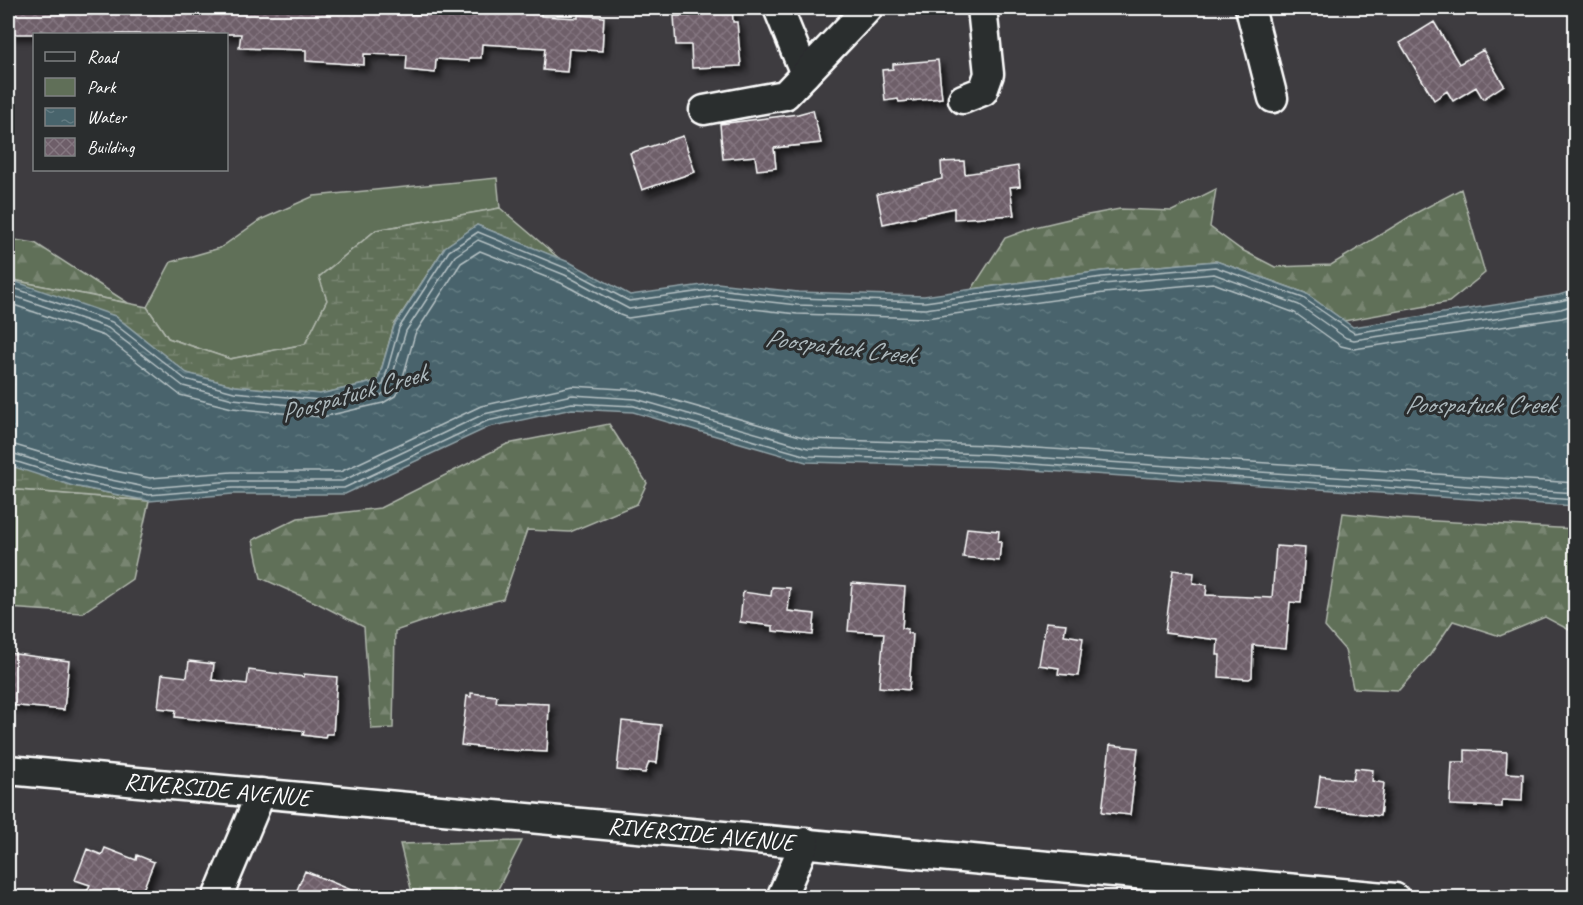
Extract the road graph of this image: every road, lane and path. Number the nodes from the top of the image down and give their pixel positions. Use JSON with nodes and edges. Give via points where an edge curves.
{"nodes":[{"id":1,"x":778,"y":8,"type":"edge"},
{"id":2,"x":868,"y":8,"type":"edge"},
{"id":3,"x":982,"y":8,"type":"edge"},
{"id":4,"x":1250,"y":8,"type":"edge"},
{"id":5,"x":805,"y":74,"type":"junction"},
{"id":6,"x":1273,"y":98,"type":"dead end"},
{"id":7,"x":963,"y":99,"type":"dead end"},
{"id":8,"x":704,"y":110,"type":"dead end"},
{"id":9,"x":8,"y":770,"type":"edge"},
{"id":10,"x":261,"y":793,"type":"junction"},
{"id":11,"x":805,"y":842,"type":"junction"},
{"id":12,"x":1337,"y":895,"type":"edge"},
{"id":13,"x":217,"y":897,"type":"edge"},
{"id":14,"x":781,"y":897,"type":"edge"},
{"id":15,"x":1395,"y":897,"type":"edge"}],
"edges":[{"from":1,"to":5,"type":"street"},
{"from":2,"to":5,"type":"street"},
{"from":3,"to":7,"type":"street","via":[[989,74],[983,91]]},
{"from":4,"to":6,"type":"street"},
{"from":5,"to":8,"type":"street","via":[[785,95]]},
{"from":9,"to":10,"type":"street","name":"RIVERSIDE AVENUE"},
{"from":10,"to":11,"type":"street","name":"RIVERSIDE AVENUE"},
{"from":10,"to":13,"type":"street"},
{"from":11,"to":12,"type":"street","name":"RIVERSIDE AVENUE"},
{"from":11,"to":14,"type":"street"},
{"from":12,"to":15,"type":"street","name":"RIVERSIDE AVENUE"}]}
